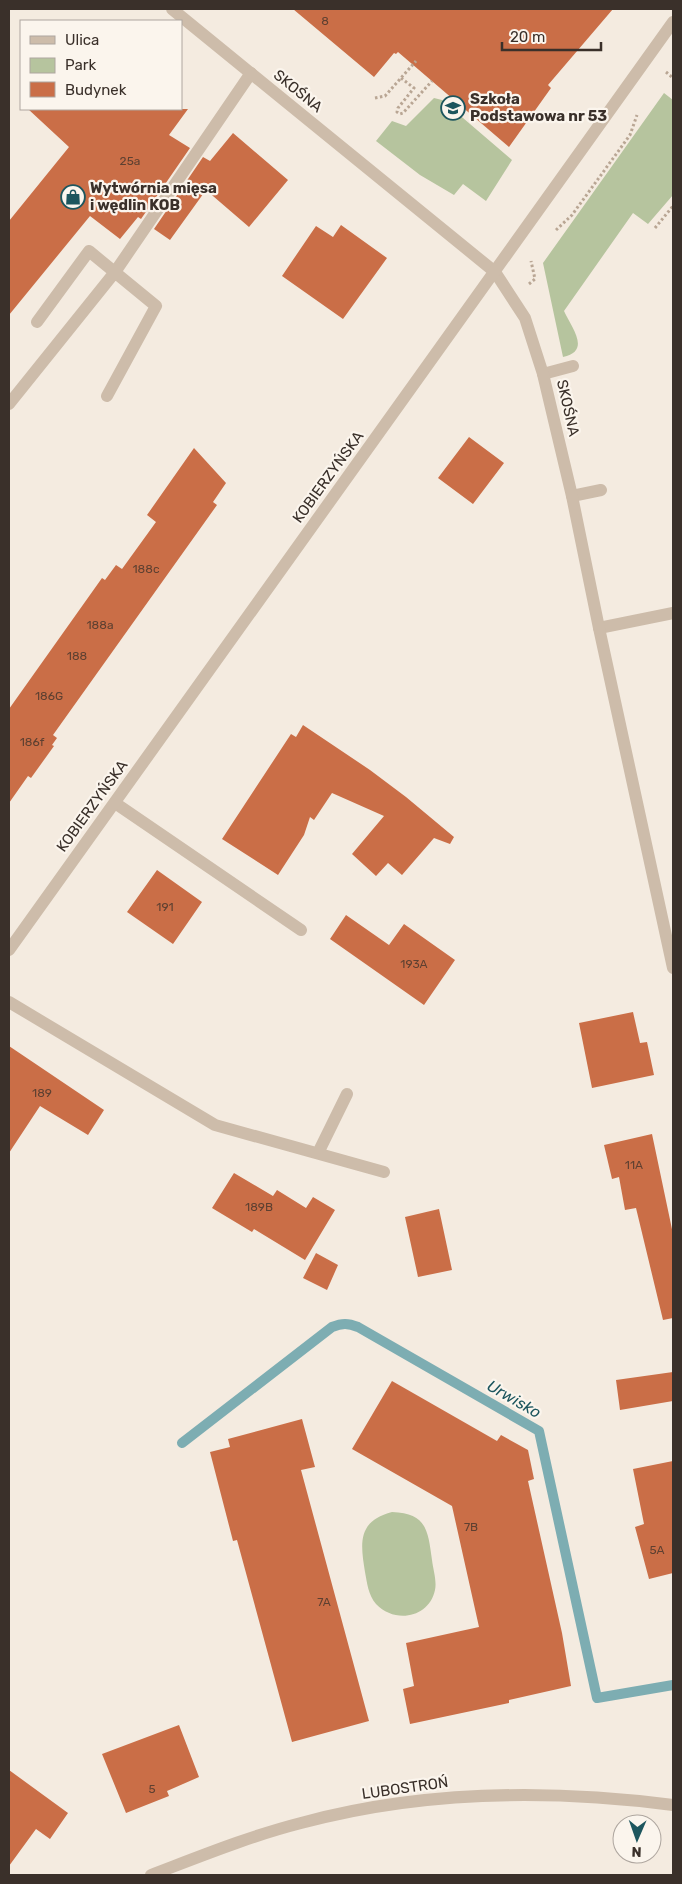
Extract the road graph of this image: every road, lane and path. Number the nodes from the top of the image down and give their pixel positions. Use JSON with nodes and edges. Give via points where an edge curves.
{"nodes":[{"id":1,"x":172,"y":9,"type":"edge"},
{"id":2,"x":673,"y":22,"type":"edge"},
{"id":3,"x":416,"y":61,"type":"dead end"},
{"id":4,"x":251,"y":73,"type":"junction"},
{"id":5,"x":402,"y":78,"type":"junction"},
{"id":6,"x":432,"y":81,"type":"dead end"},
{"id":7,"x":376,"y":98,"type":"dead end"},
{"id":8,"x":639,"y":110,"type":"dead end"},
{"id":9,"x":673,"y":206,"type":"edge"},
{"id":10,"x":655,"y":228,"type":"dead end"},
{"id":11,"x":553,"y":232,"type":"dead end"},
{"id":12,"x":534,"y":256,"type":"dead end"},
{"id":13,"x":114,"y":272,"type":"junction"},
{"id":14,"x":495,"y":272,"type":"junction"},
{"id":15,"x":535,"y":279,"type":"dead end"},
{"id":16,"x":37,"y":322,"type":"dead end"},
{"id":17,"x":573,"y":366,"type":"dead end"},
{"id":18,"x":544,"y":374,"type":"junction"},
{"id":19,"x":107,"y":396,"type":"dead end"},
{"id":20,"x":9,"y":404,"type":"edge"},
{"id":21,"x":601,"y":490,"type":"dead end"},
{"id":22,"x":572,"y":496,"type":"junction"},
{"id":23,"x":673,"y":613,"type":"edge"},
{"id":24,"x":599,"y":628,"type":"junction"},
{"id":25,"x":115,"y":803,"type":"junction"},
{"id":26,"x":300,"y":930,"type":"dead end"},
{"id":27,"x":9,"y":950,"type":"edge"},
{"id":28,"x":673,"y":968,"type":"edge"},
{"id":29,"x":9,"y":1002,"type":"edge"},
{"id":30,"x":347,"y":1094,"type":"dead end"},
{"id":31,"x":318,"y":1153,"type":"junction"},
{"id":32,"x":384,"y":1172,"type":"dead end"},
{"id":33,"x":673,"y":1805,"type":"edge"},
{"id":34,"x":151,"y":1875,"type":"edge"}],
"edges":[{"from":1,"to":4,"type":"street","name":"SKOŚNA"},
{"from":2,"to":14,"type":"street","name":"KOBIERZYŃSKA"},
{"from":3,"to":5,"type":"path"},
{"from":4,"to":13,"type":"street"},
{"from":4,"to":14,"type":"street","name":"SKOŚNA"},
{"from":5,"to":6,"type":"path","via":[[414,88],[398,108],[400,114],[404,114]]},
{"from":5,"to":7,"type":"path","via":[[385,96]]},
{"from":8,"to":11,"type":"path","via":[[630,135],[572,215]]},
{"from":9,"to":10,"type":"path"},
{"from":12,"to":15,"type":"path","via":[[530,262]]},
{"from":13,"to":16,"type":"street","via":[[89,250]]},
{"from":13,"to":19,"type":"street","via":[[156,306]]},
{"from":13,"to":20,"type":"street"},
{"from":14,"to":18,"type":"street","name":"SKOŚNA","via":[[525,318]]},
{"from":14,"to":25,"type":"street","name":"KOBIERZYŃSKA"},
{"from":17,"to":18,"type":"street"},
{"from":18,"to":22,"type":"street","name":"SKOŚNA"},
{"from":21,"to":22,"type":"street"},
{"from":22,"to":24,"type":"street","name":"SKOŚNA"},
{"from":23,"to":24,"type":"street"},
{"from":24,"to":28,"type":"street","name":"SKOŚNA"},
{"from":25,"to":26,"type":"street"},
{"from":25,"to":27,"type":"street","name":"KOBIERZYŃSKA"},
{"from":29,"to":31,"type":"street","via":[[215,1126]]},
{"from":30,"to":31,"type":"street"},
{"from":31,"to":32,"type":"street"},
{"from":33,"to":34,"type":"street","name":"LUBOSTROŃ","via":[[553,1794],[449,1797],[304,1822]]}]}
